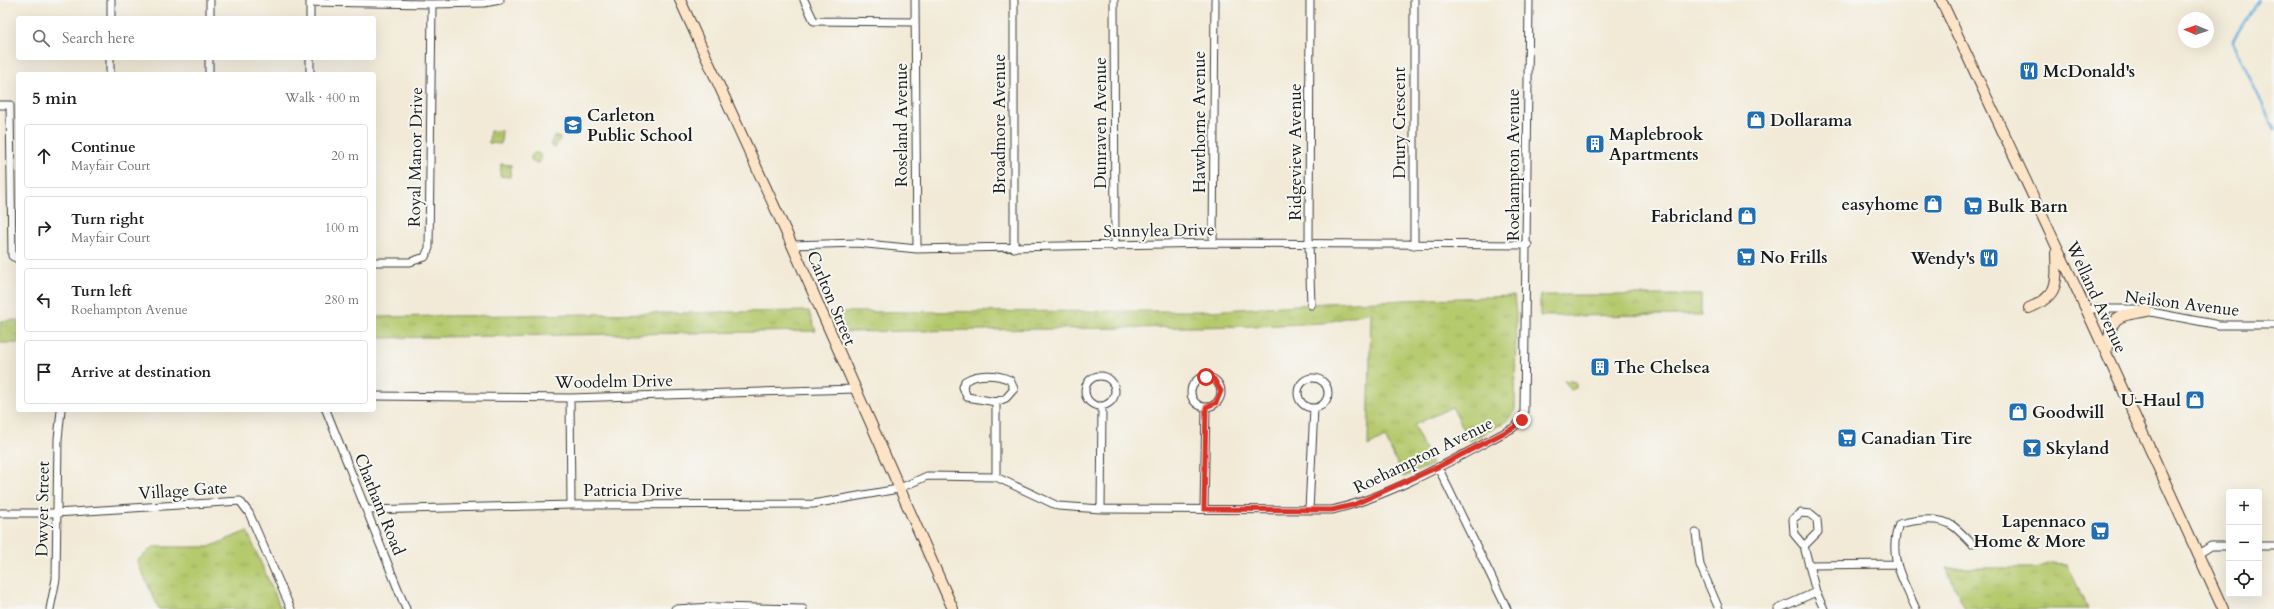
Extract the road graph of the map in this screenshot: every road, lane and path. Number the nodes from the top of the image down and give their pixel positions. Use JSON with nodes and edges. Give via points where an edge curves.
{"nodes":[{"id":1,"x":111,"y":0,"type":"edge"},
{"id":2,"x":210,"y":0,"type":"edge"},
{"id":3,"x":500,"y":0,"type":"edge"},
{"id":4,"x":680,"y":0,"type":"edge"},
{"id":5,"x":804,"y":0,"type":"edge"},
{"id":6,"x":915,"y":0,"type":"edge"},
{"id":7,"x":1014,"y":0,"type":"edge"},
{"id":8,"x":1114,"y":0,"type":"edge"},
{"id":9,"x":1215,"y":0,"type":"edge"},
{"id":10,"x":1310,"y":0,"type":"edge"},
{"id":11,"x":1414,"y":0,"type":"edge"},
{"id":12,"x":1529,"y":0,"type":"edge"},
{"id":13,"x":1941,"y":0,"type":"edge"},
{"id":14,"x":310,"y":1,"type":"edge"},
{"id":15,"x":432,"y":4,"type":"junction"},
{"id":16,"x":110,"y":16,"type":"edge"},
{"id":17,"x":210,"y":16,"type":"edge"},
{"id":18,"x":310,"y":16,"type":"edge"},
{"id":19,"x":915,"y":22,"type":"junction"},
{"id":20,"x":110,"y":60,"type":"edge"},
{"id":21,"x":209,"y":60,"type":"edge"},
{"id":22,"x":310,"y":60,"type":"edge"},
{"id":23,"x":110,"y":72,"type":"edge"},
{"id":24,"x":209,"y":72,"type":"edge"},
{"id":25,"x":310,"y":72,"type":"edge"},
{"id":26,"x":0,"y":105,"type":"edge"},
{"id":27,"x":1213,"y":244,"type":"junction"},
{"id":28,"x":1309,"y":244,"type":"junction"},
{"id":29,"x":792,"y":245,"type":"junction"},
{"id":30,"x":1414,"y":245,"type":"junction"},
{"id":31,"x":1528,"y":245,"type":"junction"},
{"id":32,"x":1115,"y":246,"type":"junction"},
{"id":33,"x":1014,"y":248,"type":"junction"},
{"id":34,"x":917,"y":249,"type":"junction"},
{"id":35,"x":2056,"y":249,"type":"junction"},
{"id":36,"x":16,"y":258,"type":"edge"},
{"id":37,"x":376,"y":262,"type":"edge"},
{"id":38,"x":1311,"y":305,"type":"dead end"},
{"id":39,"x":2029,"y":308,"type":"dead end"},
{"id":40,"x":2086,"y":309,"type":"junction"},
{"id":41,"x":2147,"y":311,"type":"junction"},
{"id":42,"x":2274,"y":325,"type":"edge"},
{"id":43,"x":2106,"y":352,"type":"junction"},
{"id":44,"x":854,"y":389,"type":"junction"},
{"id":45,"x":376,"y":396,"type":"edge"},
{"id":46,"x":570,"y":398,"type":"junction"},
{"id":47,"x":996,"y":402,"type":"junction"},
{"id":48,"x":1102,"y":406,"type":"junction"},
{"id":49,"x":1206,"y":407,"type":"junction"},
{"id":50,"x":1314,"y":408,"type":"junction"},
{"id":51,"x":61,"y":412,"type":"edge"},
{"id":52,"x":327,"y":412,"type":"edge"},
{"id":53,"x":1438,"y":467,"type":"junction"},
{"id":54,"x":996,"y":477,"type":"junction"},
{"id":55,"x":898,"y":489,"type":"junction"},
{"id":56,"x":571,"y":505,"type":"junction"},
{"id":57,"x":1102,"y":509,"type":"junction"},
{"id":58,"x":1204,"y":509,"type":"junction"},
{"id":59,"x":367,"y":510,"type":"junction"},
{"id":60,"x":1309,"y":510,"type":"junction"},
{"id":61,"x":0,"y":513,"type":"edge"},
{"id":62,"x":56,"y":513,"type":"junction"},
{"id":63,"x":1696,"y":533,"type":"dead end"},
{"id":64,"x":1972,"y":544,"type":"dead end"},
{"id":65,"x":1804,"y":546,"type":"junction"},
{"id":66,"x":2226,"y":546,"type":"edge"},
{"id":67,"x":2262,"y":546,"type":"edge"},
{"id":68,"x":2274,"y":546,"type":"edge"},
{"id":69,"x":2197,"y":555,"type":"junction"},
{"id":70,"x":1896,"y":564,"type":"junction"},
{"id":71,"x":1810,"y":565,"type":"junction"},
{"id":72,"x":1816,"y":592,"type":"junction"},
{"id":73,"x":716,"y":608,"type":"edge"},
{"id":74,"x":53,"y":609,"type":"edge"},
{"id":75,"x":290,"y":609,"type":"edge"},
{"id":76,"x":406,"y":609,"type":"edge"},
{"id":77,"x":675,"y":609,"type":"edge"},
{"id":78,"x":803,"y":609,"type":"edge"},
{"id":79,"x":953,"y":609,"type":"edge"},
{"id":80,"x":1507,"y":609,"type":"edge"},
{"id":81,"x":1719,"y":609,"type":"edge"},
{"id":82,"x":1778,"y":609,"type":"edge"},
{"id":83,"x":1824,"y":609,"type":"edge"},
{"id":84,"x":1916,"y":609,"type":"edge"},
{"id":85,"x":2223,"y":609,"type":"edge"}],
"edges":[{"from":1,"to":16,"type":"street"},
{"from":2,"to":17,"type":"street"},
{"from":3,"to":15,"type":"street","via":[[484,3]]},
{"from":4,"to":29,"type":"main road","name":"Carlton Street"},
{"from":5,"to":19,"type":"street","via":[[814,21]]},
{"from":6,"to":19,"type":"street","name":"Roseland Avenue"},
{"from":7,"to":33,"type":"street","name":"Broadmore Avenue"},
{"from":8,"to":32,"type":"street","name":"Dunraven Avenue"},
{"from":9,"to":27,"type":"street","name":"Hawthorne Avenue"},
{"from":10,"to":28,"type":"street","name":"Ridgeview Avenue"},
{"from":11,"to":30,"type":"street","name":"Drury Crescent"},
{"from":12,"to":31,"type":"street","name":"Roehampton Avenue"},
{"from":13,"to":35,"type":"main road","name":"Welland Avenue"},
{"from":14,"to":15,"type":"street"},
{"from":14,"to":18,"type":"street"},
{"from":15,"to":37,"type":"street","name":"Royal Manor Drive","via":[[429,248],[425,257],[410,262]]},
{"from":19,"to":34,"type":"street","name":"Roseland Avenue"},
{"from":20,"to":23,"type":"street"},
{"from":21,"to":24,"type":"street"},
{"from":22,"to":25,"type":"street"},
{"from":26,"to":36,"type":"street","via":[[10,105],[12,256]]},
{"from":27,"to":28,"type":"street","name":"Sunnylea Drive"},
{"from":27,"to":32,"type":"street","name":"Sunnylea Drive"},
{"from":28,"to":30,"type":"street","name":"Sunnylea Drive"},
{"from":28,"to":38,"type":"street","name":"Ridgeview Avenue"},
{"from":29,"to":34,"type":"street","name":"Sunnylea Drive","via":[[857,243]]},
{"from":29,"to":44,"type":"main road","name":"Carlton Street"},
{"from":30,"to":31,"type":"street","name":"Sunnylea Drive"},
{"from":31,"to":53,"type":"street","name":"Roehampton Avenue","via":[[1522,420],[1513,428]]},
{"from":32,"to":33,"type":"street","name":"Sunnylea Drive"},
{"from":33,"to":34,"type":"street","name":"Sunnylea Drive"},
{"from":35,"to":39,"type":"main road","via":[[2057,276],[2052,294],[2044,302]]},
{"from":35,"to":40,"type":"main road","name":"Welland Avenue"},
{"from":40,"to":41,"type":"street","name":"Neilson Avenue"},
{"from":40,"to":43,"type":"main road","name":"Welland Avenue"},
{"from":41,"to":42,"type":"street","name":"Neilson Avenue","via":[[2219,326]]},
{"from":41,"to":43,"type":"main road","via":[[2126,314],[2115,320],[2109,333]]},
{"from":43,"to":69,"type":"main road","name":"Welland Avenue"},
{"from":44,"to":46,"type":"street","name":"Woodelm Drive"},
{"from":44,"to":55,"type":"main road","name":"Carlton Street"},
{"from":45,"to":46,"type":"street","name":"Woodelm Drive"},
{"from":46,"to":56,"type":"street"},
{"from":47,"to":47,"type":"street","via":[[1006,398],[1014,389],[1010,380],[1000,376],[972,376],[965,381],[963,388],[967,397]]},
{"from":47,"to":54,"type":"street"},
{"from":48,"to":48,"type":"street","via":[[1111,402],[1115,388],[1110,380],[1097,376],[1088,381],[1085,391],[1088,401]]},
{"from":48,"to":57,"type":"street"},
{"from":49,"to":49,"type":"street","via":[[1195,402],[1191,393],[1193,384],[1206,377],[1214,379],[1221,391],[1216,403]]},
{"from":49,"to":58,"type":"street"},
{"from":50,"to":50,"type":"street","via":[[1301,402],[1298,394],[1300,384],[1312,377],[1325,383],[1329,392],[1326,401]]},
{"from":50,"to":60,"type":"street"},
{"from":51,"to":62,"type":"street","name":"Dwyer Street"},
{"from":52,"to":59,"type":"street","name":"Chatham Road"},
{"from":53,"to":60,"type":"street","name":"Roehampton Avenue","via":[[1353,505],[1332,510]]},
{"from":53,"to":80,"type":"street"},
{"from":54,"to":55,"type":"street","name":"Roehampton Avenue","via":[[927,476]]},
{"from":54,"to":57,"type":"street","name":"Roehampton Avenue","via":[[1058,506]]},
{"from":55,"to":56,"type":"street","name":"Patricia Drive","via":[[813,504]]},
{"from":55,"to":79,"type":"main road","name":"Carlton Street"},
{"from":56,"to":59,"type":"street","name":"Patricia Drive"},
{"from":57,"to":58,"type":"street","name":"Roehampton Avenue"},
{"from":58,"to":60,"type":"street","name":"Roehampton Avenue"},
{"from":59,"to":76,"type":"street","name":"Chatham Road"},
{"from":61,"to":62,"type":"street"},
{"from":62,"to":74,"type":"street","name":"Dwyer Street","via":[[56,579]]},
{"from":62,"to":75,"type":"street","name":"Village Gate","via":[[240,501],[249,513]]},
{"from":63,"to":81,"type":"street","via":[[1700,565]]},
{"from":64,"to":70,"type":"street","via":[[1952,525],[1937,521],[1911,521],[1899,524],[1894,537]]},
{"from":65,"to":65,"type":"street","via":[[1794,534],[1793,519],[1801,513],[1810,514],[1817,519],[1818,532]]},
{"from":65,"to":71,"type":"street"},
{"from":66,"to":69,"type":"street","via":[[2211,546]]},
{"from":67,"to":68,"type":"street"},
{"from":69,"to":85,"type":"main road","name":"Welland Avenue"},
{"from":70,"to":71,"type":"street"},
{"from":70,"to":84,"type":"street"},
{"from":71,"to":72,"type":"street"},
{"from":72,"to":82,"type":"street"},
{"from":72,"to":83,"type":"street"},
{"from":73,"to":77,"type":"street"},
{"from":73,"to":78,"type":"street"}]}
